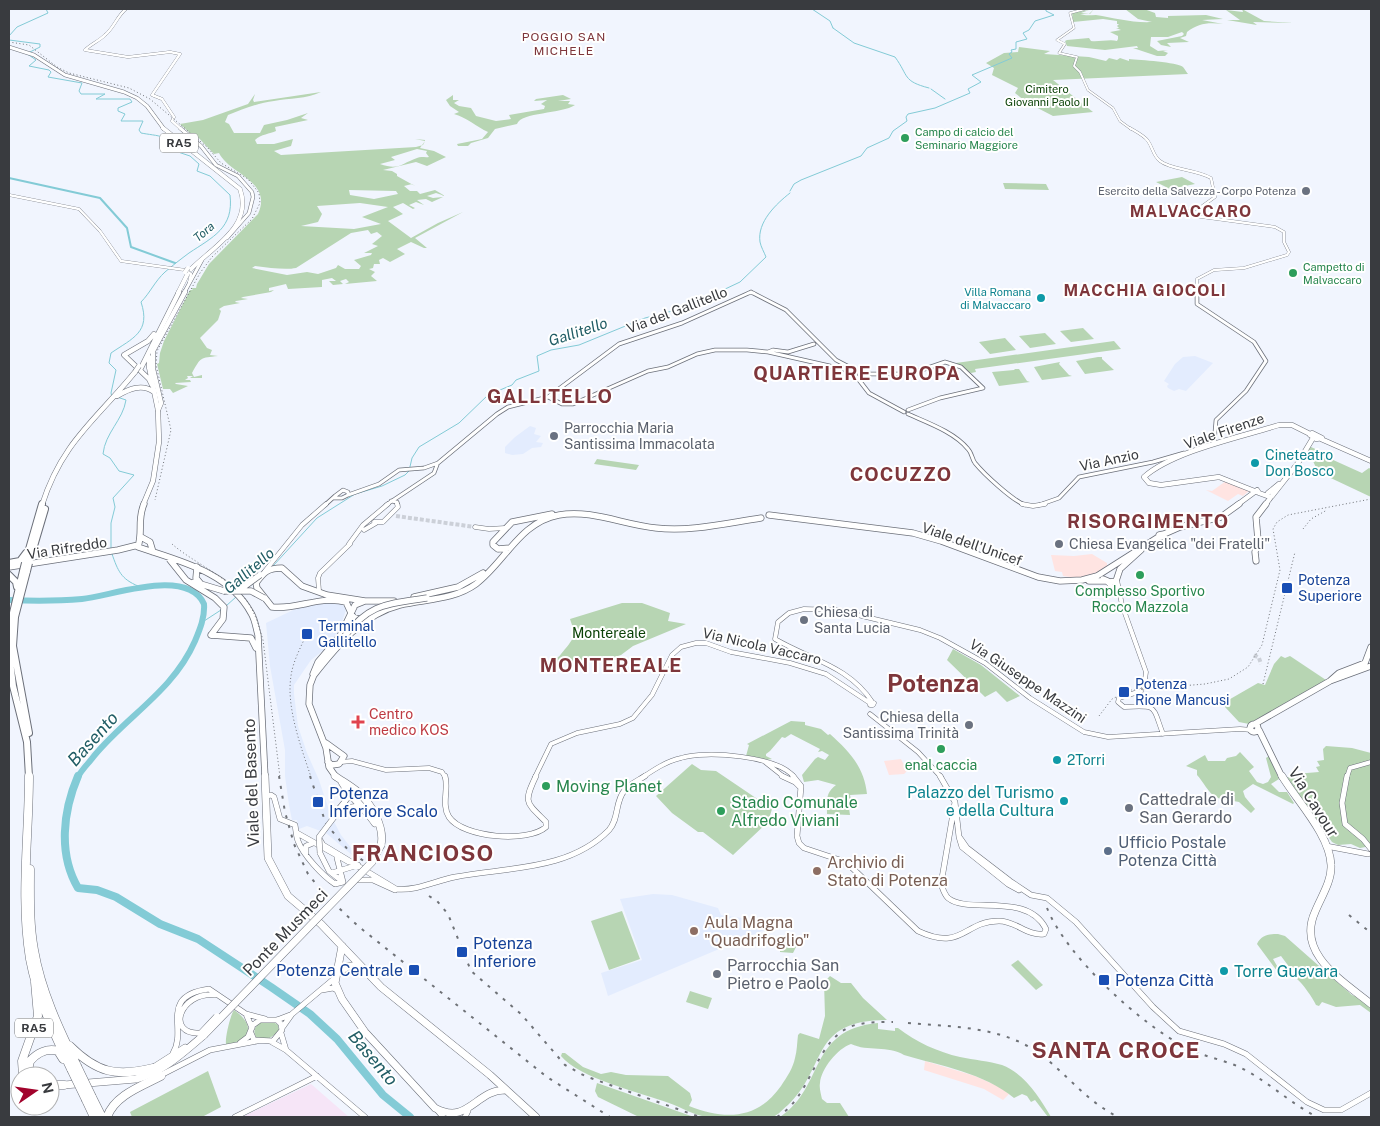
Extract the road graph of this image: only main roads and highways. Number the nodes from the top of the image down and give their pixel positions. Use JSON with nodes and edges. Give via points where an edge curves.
{"nodes":[{"id":1,"x":126,"y":9,"type":"edge"},
{"id":2,"x":9,"y":48,"type":"edge"},
{"id":3,"x":188,"y":271,"type":"junction"},
{"id":4,"x":159,"y":326,"type":"junction"},
{"id":5,"x":129,"y":351,"type":"junction"},
{"id":6,"x":150,"y":352,"type":"junction"},
{"id":7,"x":143,"y":359,"type":"junction"},
{"id":8,"x":140,"y":367,"type":"junction"},
{"id":9,"x":152,"y":386,"type":"junction"},
{"id":10,"x":154,"y":392,"type":"junction"},
{"id":11,"x":119,"y":394,"type":"junction"},
{"id":12,"x":158,"y":410,"type":"junction"},
{"id":13,"x":1311,"y":436,"type":"junction"},
{"id":14,"x":1371,"y":461,"type":"edge"},
{"id":15,"x":1256,"y":491,"type":"junction"},
{"id":16,"x":1270,"y":495,"type":"junction"},
{"id":17,"x":520,"y":520,"type":"junction"},
{"id":18,"x":37,"y":523,"type":"junction"},
{"id":19,"x":531,"y":528,"type":"junction"},
{"id":20,"x":1164,"y":534,"type":"junction"},
{"id":21,"x":148,"y":543,"type":"junction"},
{"id":22,"x":140,"y":544,"type":"junction"},
{"id":23,"x":513,"y":547,"type":"junction"},
{"id":24,"x":498,"y":549,"type":"junction"},
{"id":25,"x":153,"y":552,"type":"junction"},
{"id":26,"x":169,"y":559,"type":"junction"},
{"id":27,"x":499,"y":560,"type":"junction"},
{"id":28,"x":1256,"y":561,"type":"dead end"},
{"id":29,"x":9,"y":563,"type":"edge"},
{"id":30,"x":1114,"y":565,"type":"junction"},
{"id":31,"x":195,"y":566,"type":"junction"},
{"id":32,"x":9,"y":567,"type":"edge"},
{"id":33,"x":491,"y":568,"type":"junction"},
{"id":34,"x":1120,"y":569,"type":"junction"},
{"id":35,"x":25,"y":571,"type":"junction"},
{"id":36,"x":179,"y":572,"type":"junction"},
{"id":37,"x":262,"y":573,"type":"junction"},
{"id":38,"x":484,"y":574,"type":"junction"},
{"id":39,"x":1101,"y":574,"type":"junction"},
{"id":40,"x":9,"y":575,"type":"edge"},
{"id":41,"x":188,"y":581,"type":"junction"},
{"id":42,"x":1106,"y":581,"type":"junction"},
{"id":43,"x":201,"y":584,"type":"junction"},
{"id":44,"x":19,"y":591,"type":"junction"},
{"id":45,"x":224,"y":591,"type":"junction"},
{"id":46,"x":264,"y":598,"type":"junction"},
{"id":47,"x":365,"y":602,"type":"junction"},
{"id":48,"x":374,"y":602,"type":"junction"},
{"id":49,"x":351,"y":611,"type":"junction"},
{"id":50,"x":377,"y":614,"type":"junction"},
{"id":51,"x":370,"y":618,"type":"junction"},
{"id":52,"x":257,"y":632,"type":"junction"},
{"id":53,"x":252,"y":638,"type":"junction"},
{"id":54,"x":1371,"y":647,"type":"edge"},
{"id":55,"x":259,"y":653,"type":"junction"},
{"id":56,"x":13,"y":665,"type":"edge"},
{"id":57,"x":1368,"y":665,"type":"edge"},
{"id":58,"x":313,"y":677,"type":"junction"},
{"id":59,"x":19,"y":692,"type":"junction"},
{"id":60,"x":324,"y":741,"type":"junction"},
{"id":61,"x":342,"y":753,"type":"junction"},
{"id":62,"x":327,"y":760,"type":"junction"},
{"id":63,"x":340,"y":763,"type":"junction"},
{"id":64,"x":340,"y":779,"type":"junction"},
{"id":65,"x":379,"y":845,"type":"junction"},
{"id":66,"x":342,"y":946,"type":"junction"},
{"id":67,"x":360,"y":966,"type":"junction"},
{"id":68,"x":336,"y":976,"type":"junction"},
{"id":69,"x":36,"y":980,"type":"junction"},
{"id":70,"x":1371,"y":1004,"type":"edge"},
{"id":71,"x":203,"y":1034,"type":"junction"},
{"id":72,"x":65,"y":1041,"type":"junction"},
{"id":73,"x":71,"y":1065,"type":"junction"},
{"id":74,"x":22,"y":1066,"type":"edge"},
{"id":75,"x":27,"y":1066,"type":"edge"},
{"id":76,"x":158,"y":1072,"type":"junction"},
{"id":77,"x":490,"y":1075,"type":"junction"},
{"id":78,"x":60,"y":1085,"type":"edge"},
{"id":79,"x":64,"y":1085,"type":"joint"},
{"id":80,"x":507,"y":1090,"type":"junction"},
{"id":81,"x":488,"y":1092,"type":"junction"},
{"id":82,"x":89,"y":1099,"type":"junction"},
{"id":83,"x":467,"y":1114,"type":"edge"},
{"id":84,"x":94,"y":1117,"type":"edge"},
{"id":85,"x":102,"y":1117,"type":"edge"},
{"id":86,"x":107,"y":1117,"type":"edge"},
{"id":87,"x":536,"y":1117,"type":"edge"}],
"edges":[{"from":1,"to":12,"type":"main road","via":[[119,14],[107,35],[85,50],[128,57],[180,54],[152,95],[162,100],[174,117],[173,122],[201,146],[216,165],[238,176],[253,194],[246,219],[200,262],[154,351],[153,369],[161,400]]},
{"from":2,"to":3,"type":"highway","number":"RA5","via":[[20,50],[62,75],[135,98],[163,130],[239,193],[242,203],[238,219]]},
{"from":3,"to":4,"type":"highway","number":"RA5"},
{"from":3,"to":6,"type":"highway","number":"RA5"},
{"from":4,"to":5,"type":"highway","via":[[150,342]]},
{"from":4,"to":7,"type":"highway","number":"RA5"},
{"from":5,"to":7,"type":"highway","via":[[144,350]]},
{"from":5,"to":9,"type":"highway","via":[[125,358],[146,376]]},
{"from":6,"to":8,"type":"highway","number":"RA5"},
{"from":6,"to":9,"type":"highway","via":[[148,363]]},
{"from":7,"to":8,"type":"highway","number":"RA5"},
{"from":8,"to":11,"type":"highway","number":"RA5","bridge":true},
{"from":9,"to":10,"type":"highway"},
{"from":10,"to":11,"type":"highway","via":[[149,388],[136,388]]},
{"from":10,"to":12,"type":"highway"},
{"from":11,"to":18,"type":"highway","number":"RA5","via":[[64,453]]},
{"from":11,"to":35,"type":"highway","number":"RA5","via":[[76,442],[62,463]]},
{"from":12,"to":22,"type":"main road","via":[[159,442],[153,481],[139,516]]},
{"from":13,"to":14,"type":"main road","name":"Viale Firenze","via":[[1319,435]]},
{"from":13,"to":15,"type":"main road","name":"Viale Firenze","via":[[1295,426],[1283,424],[1196,450],[1152,470],[1144,477],[1149,483],[1161,485],[1219,477]]},
{"from":13,"to":16,"type":"main road","via":[[1298,463]]},
{"from":15,"to":16,"type":"main road"},
{"from":15,"to":20,"type":"main road","via":[[1220,517]]},
{"from":16,"to":28,"type":"main road","via":[[1256,517]]},
{"from":17,"to":19,"type":"main road","via":[[528,522]]},
{"from":17,"to":19,"type":"main road","via":[[573,511],[669,526],[761,517],[669,528],[573,514],[550,517]]},
{"from":17,"to":24,"type":"main road","via":[[512,522],[496,538],[493,545]]},
{"from":18,"to":29,"type":"highway","via":[[24,556],[20,561]]},
{"from":18,"to":35,"type":"highway","number":"RA5"},
{"from":19,"to":23,"type":"main road"},
{"from":20,"to":30,"type":"main road"},
{"from":20,"to":34,"type":"main road"},
{"from":21,"to":22,"type":"main road"},
{"from":21,"to":22,"type":"main road"},
{"from":21,"to":25,"type":"main road"},
{"from":22,"to":25,"type":"main road","name":"Viale del Basento"},
{"from":22,"to":32,"type":"main road","name":"Via Rifreddo","via":[[106,553]]},
{"from":23,"to":24,"type":"main road"},
{"from":23,"to":27,"type":"main road"},
{"from":24,"to":27,"type":"main road"},
{"from":25,"to":26,"type":"main road","name":"Viale del Basento"},
{"from":26,"to":31,"type":"main road","name":"Viale del Basento"},
{"from":26,"to":36,"type":"main road","name":"Viale del Basento"},
{"from":27,"to":33,"type":"main road"},
{"from":30,"to":34,"type":"main road"},
{"from":30,"to":39,"type":"main road"},
{"from":31,"to":36,"type":"main road"},
{"from":31,"to":43,"type":"main road","via":[[196,578]]},
{"from":31,"to":52,"type":"main road","name":"Viale del Basento","bridge":true,"via":[[233,589],[252,614]]},
{"from":33,"to":38,"type":"main road"},
{"from":33,"to":48,"type":"main road","via":[[469,582],[443,592]]},
{"from":34,"to":42,"type":"main road","name":"Viale dell'Unicef","via":[[1117,580]]},
{"from":35,"to":44,"type":"highway","number":"RA5"},
{"from":36,"to":41,"type":"main road","name":"Viale del Basento"},
{"from":37,"to":45,"type":"main road","bridge":true,"via":[[245,586]]},
{"from":37,"to":46,"type":"main road","bridge":true,"via":[[256,585]]},
{"from":37,"to":47,"type":"main road","via":[[277,568],[286,570],[302,586],[324,595]]},
{"from":38,"to":50,"type":"main road","via":[[474,585],[457,594],[396,606]]},
{"from":38,"to":58,"type":"main road","bridge":true,"via":[[456,590],[369,610],[357,619],[318,666]]},
{"from":39,"to":42,"type":"main road"},
{"from":39,"to":42,"type":"main road","name":"Viale dell'Unicef","via":[[1074,581],[1050,580],[913,533],[770,516],[913,535],[1049,582]]},
{"from":40,"to":44,"type":"highway"},
{"from":41,"to":43,"type":"main road"},
{"from":41,"to":53,"type":"main road","name":"Viale del Basento","via":[[224,607],[225,614],[212,635]]},
{"from":43,"to":45,"type":"main road"},
{"from":44,"to":56,"type":"highway","number":"RA5","via":[[9,637]]},
{"from":45,"to":46,"type":"main road","bridge":true,"via":[[251,591]]},
{"from":46,"to":49,"type":"main road","via":[[276,608],[334,599],[346,602]]},
{"from":47,"to":48,"type":"main road"},
{"from":47,"to":49,"type":"main road"},
{"from":48,"to":50,"type":"main road","via":[[379,608]]},
{"from":49,"to":51,"type":"main road","via":[[356,619]]},
{"from":49,"to":58,"type":"main road","via":[[340,636],[318,662]]},
{"from":50,"to":51,"type":"main road"},
{"from":51,"to":58,"type":"main road","via":[[354,630]]},
{"from":52,"to":53,"type":"main road"},
{"from":52,"to":55,"type":"main road","name":"Viale del Basento"},
{"from":53,"to":55,"type":"main road"},
{"from":54,"to":57,"type":"main road"},
{"from":55,"to":66,"type":"main road","name":"Viale del Basento","via":[[268,858],[293,902]]},
{"from":56,"to":59,"type":"highway","number":"RA5"},
{"from":57,"to":70,"type":"main road","name":"Via Cavour","via":[[1330,681],[1256,728],[1283,779],[1326,846],[1332,872],[1310,922],[1310,939],[1323,962]]},
{"from":58,"to":60,"type":"main road","name":"Via Nicola Vaccaro","via":[[310,712]]},
{"from":59,"to":69,"type":"highway","number":"RA5","via":[[28,752],[28,943]]},
{"from":59,"to":72,"type":"highway","number":"RA5","via":[[30,736],[32,768],[32,939],[48,1003]]},
{"from":60,"to":61,"type":"main road","name":"Via Nicola Vaccaro"},
{"from":60,"to":62,"type":"main road","name":"Via Nicola Vaccaro"},
{"from":61,"to":62,"type":"main road","via":[[332,753]]},
{"from":61,"to":63,"type":"main road","via":[[344,758]]},
{"from":62,"to":63,"type":"main road","via":[[332,765]]},
{"from":62,"to":64,"type":"main road","via":[[331,772]]},
{"from":63,"to":64,"type":"main road","via":[[335,769]]},
{"from":64,"to":65,"type":"main road","via":[[349,795],[370,815],[379,835]]},
{"from":64,"to":65,"type":"main road","via":[[363,797],[372,809],[382,832]]},
{"from":65,"to":71,"type":"main road","name":"Ponte Musmeci","bridge":true,"via":[[369,860]]},
{"from":65,"to":71,"type":"main road","name":"Ponte Musmeci","bridge":true,"via":[[372,862],[347,883]]},
{"from":66,"to":67,"type":"main road","name":"Viale del Basento"},
{"from":66,"to":68,"type":"main road"},
{"from":67,"to":68,"type":"main road","via":[[348,966]]},
{"from":67,"to":77,"type":"main road","name":"Viale del Basento","via":[[381,987]]},
{"from":68,"to":83,"type":"main road","via":[[338,991],[363,1031],[436,1109]]},
{"from":69,"to":73,"type":"highway","number":"RA5"},
{"from":69,"to":74,"type":"highway","number":"RA5","via":[[38,1016]]},
{"from":71,"to":76,"type":"main road"},
{"from":71,"to":76,"type":"main road","via":[[162,1063]]},
{"from":72,"to":73,"type":"highway","number":"RA5"},
{"from":72,"to":76,"type":"highway","number":"RA5","via":[[84,1060],[104,1071]]},
{"from":73,"to":75,"type":"highway","number":"RA5","via":[[62,1059],[58,1051],[50,1049],[35,1054]]},
{"from":73,"to":82,"type":"highway","number":"RA5","bridge":true},
{"from":76,"to":79,"type":"main road","via":[[120,1080]]},
{"from":76,"to":86,"type":"highway","via":[[114,1103]]},
{"from":77,"to":80,"type":"main road","name":"Viale del Basento"},
{"from":77,"to":81,"type":"main road"},
{"from":78,"to":79,"type":"highway"},
{"from":80,"to":81,"type":"main road","via":[[499,1088]]},
{"from":80,"to":87,"type":"main road","name":"Viale del Basento"},
{"from":81,"to":83,"type":"main road"},
{"from":82,"to":84,"type":"highway","number":"RA5"},
{"from":82,"to":85,"type":"highway","number":"RA5"}]}
